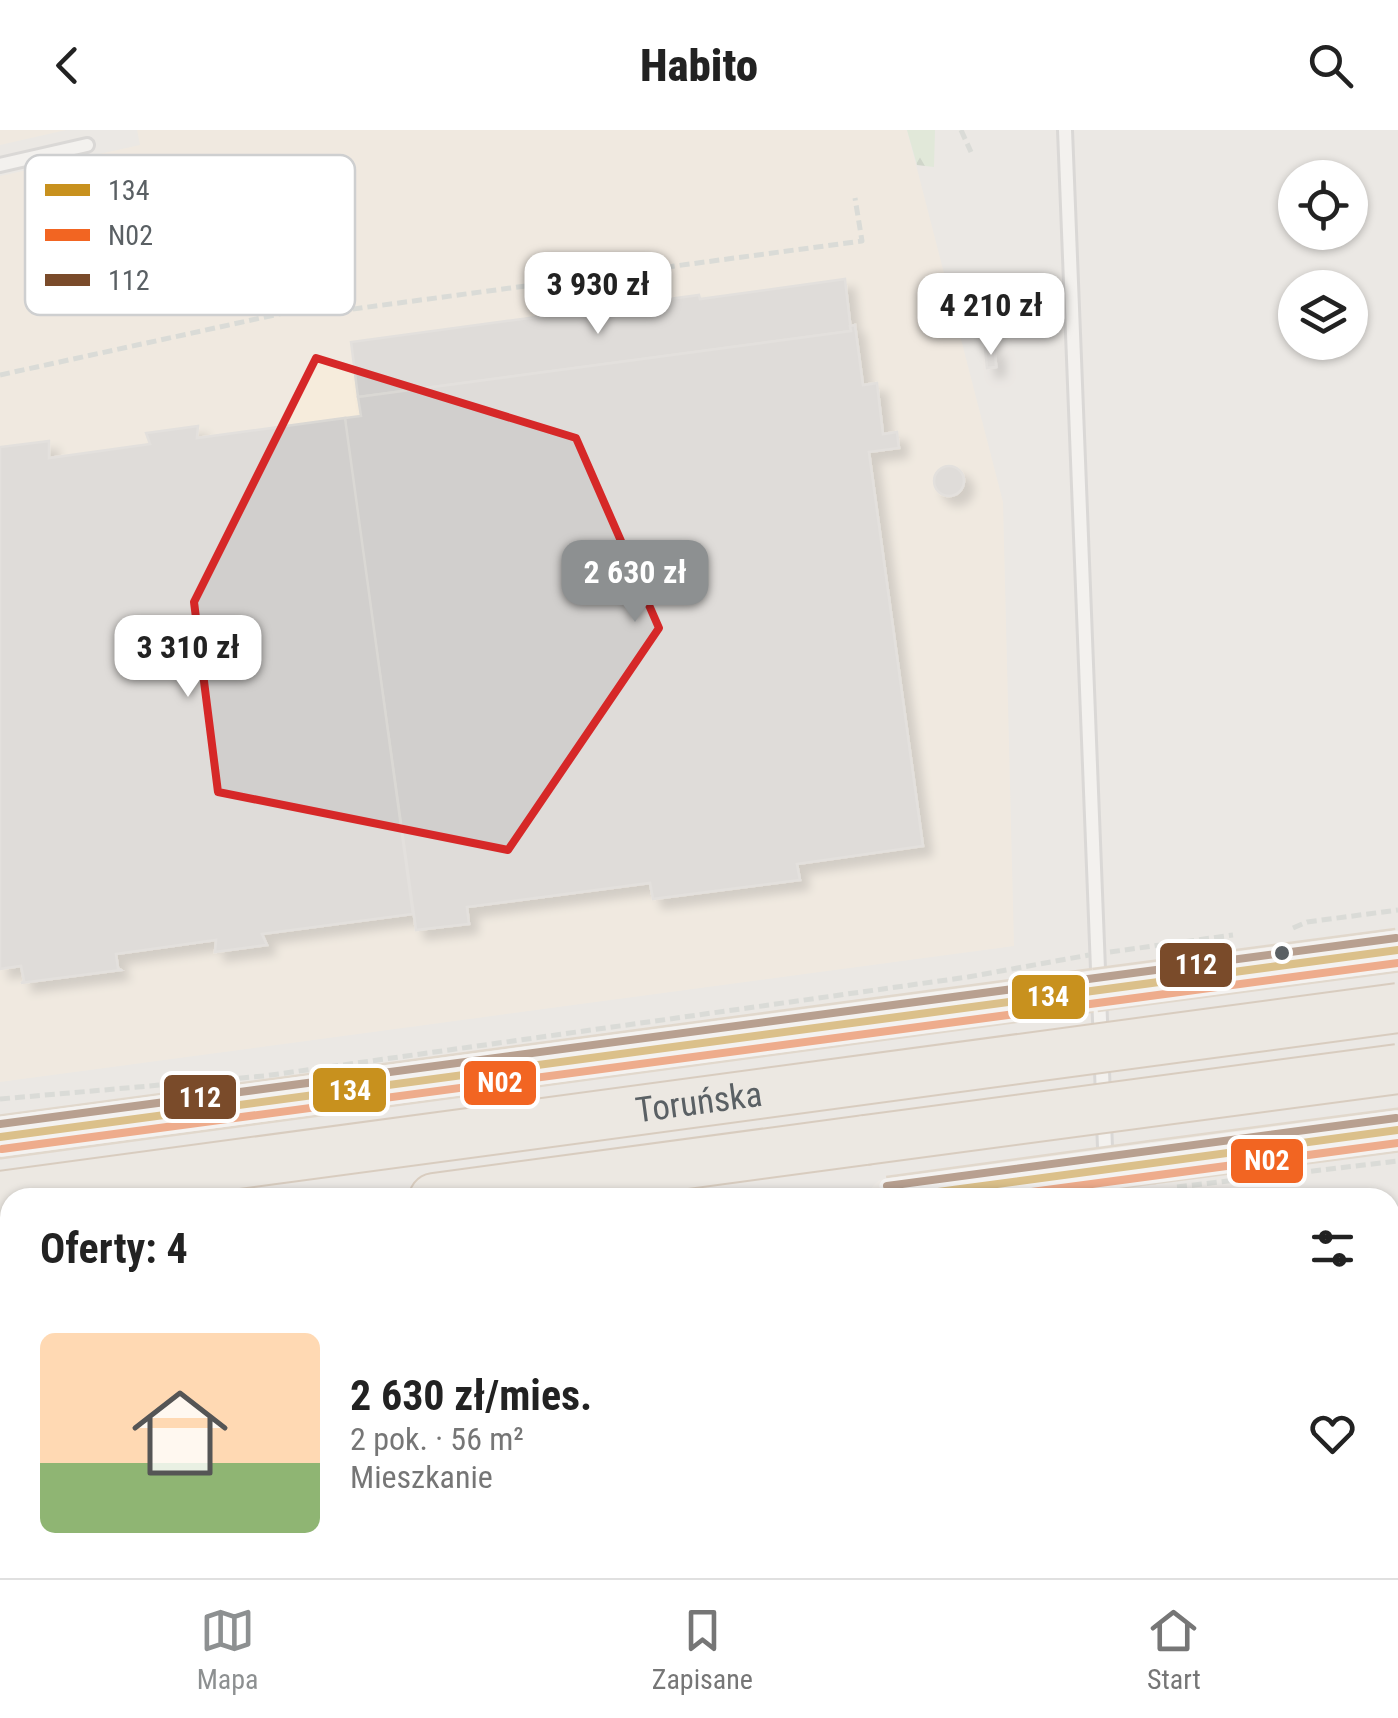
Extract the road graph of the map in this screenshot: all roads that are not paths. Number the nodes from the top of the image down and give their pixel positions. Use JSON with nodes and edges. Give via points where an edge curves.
{"nodes":[{"id":1,"x":1064,"y":130,"type":"edge"},
{"id":2,"x":87,"y":146,"type":"dead end"},
{"id":3,"x":48,"y":155,"type":"edge"},
{"id":4,"x":25,"y":160,"type":"edge"},
{"id":5,"x":0,"y":166,"type":"edge"},
{"id":6,"x":1398,"y":950,"type":"edge"},
{"id":7,"x":1398,"y":1008,"type":"edge"},
{"id":8,"x":1398,"y":1069,"type":"edge"},
{"id":9,"x":1398,"y":1130,"type":"edge"},
{"id":10,"x":0,"y":1137,"type":"edge"},
{"id":11,"x":59,"y":1188,"type":"edge"},
{"id":12,"x":509,"y":1188,"type":"edge"},
{"id":13,"x":965,"y":1188,"type":"edge"},
{"id":14,"x":1107,"y":1188,"type":"edge"}],
"edges":[{"from":1,"to":14,"type":"lane"},
{"from":2,"to":3,"type":"lane"},
{"from":4,"to":5,"type":"lane"},
{"from":6,"to":10,"type":"main road","name":"Toruńska","bridge":true},
{"from":7,"to":11,"type":"highway","name":"Toruńska","bridge":true},
{"from":8,"to":12,"type":"highway","name":"Toruńska","bridge":true},
{"from":9,"to":13,"type":"main road","bridge":true}]}
